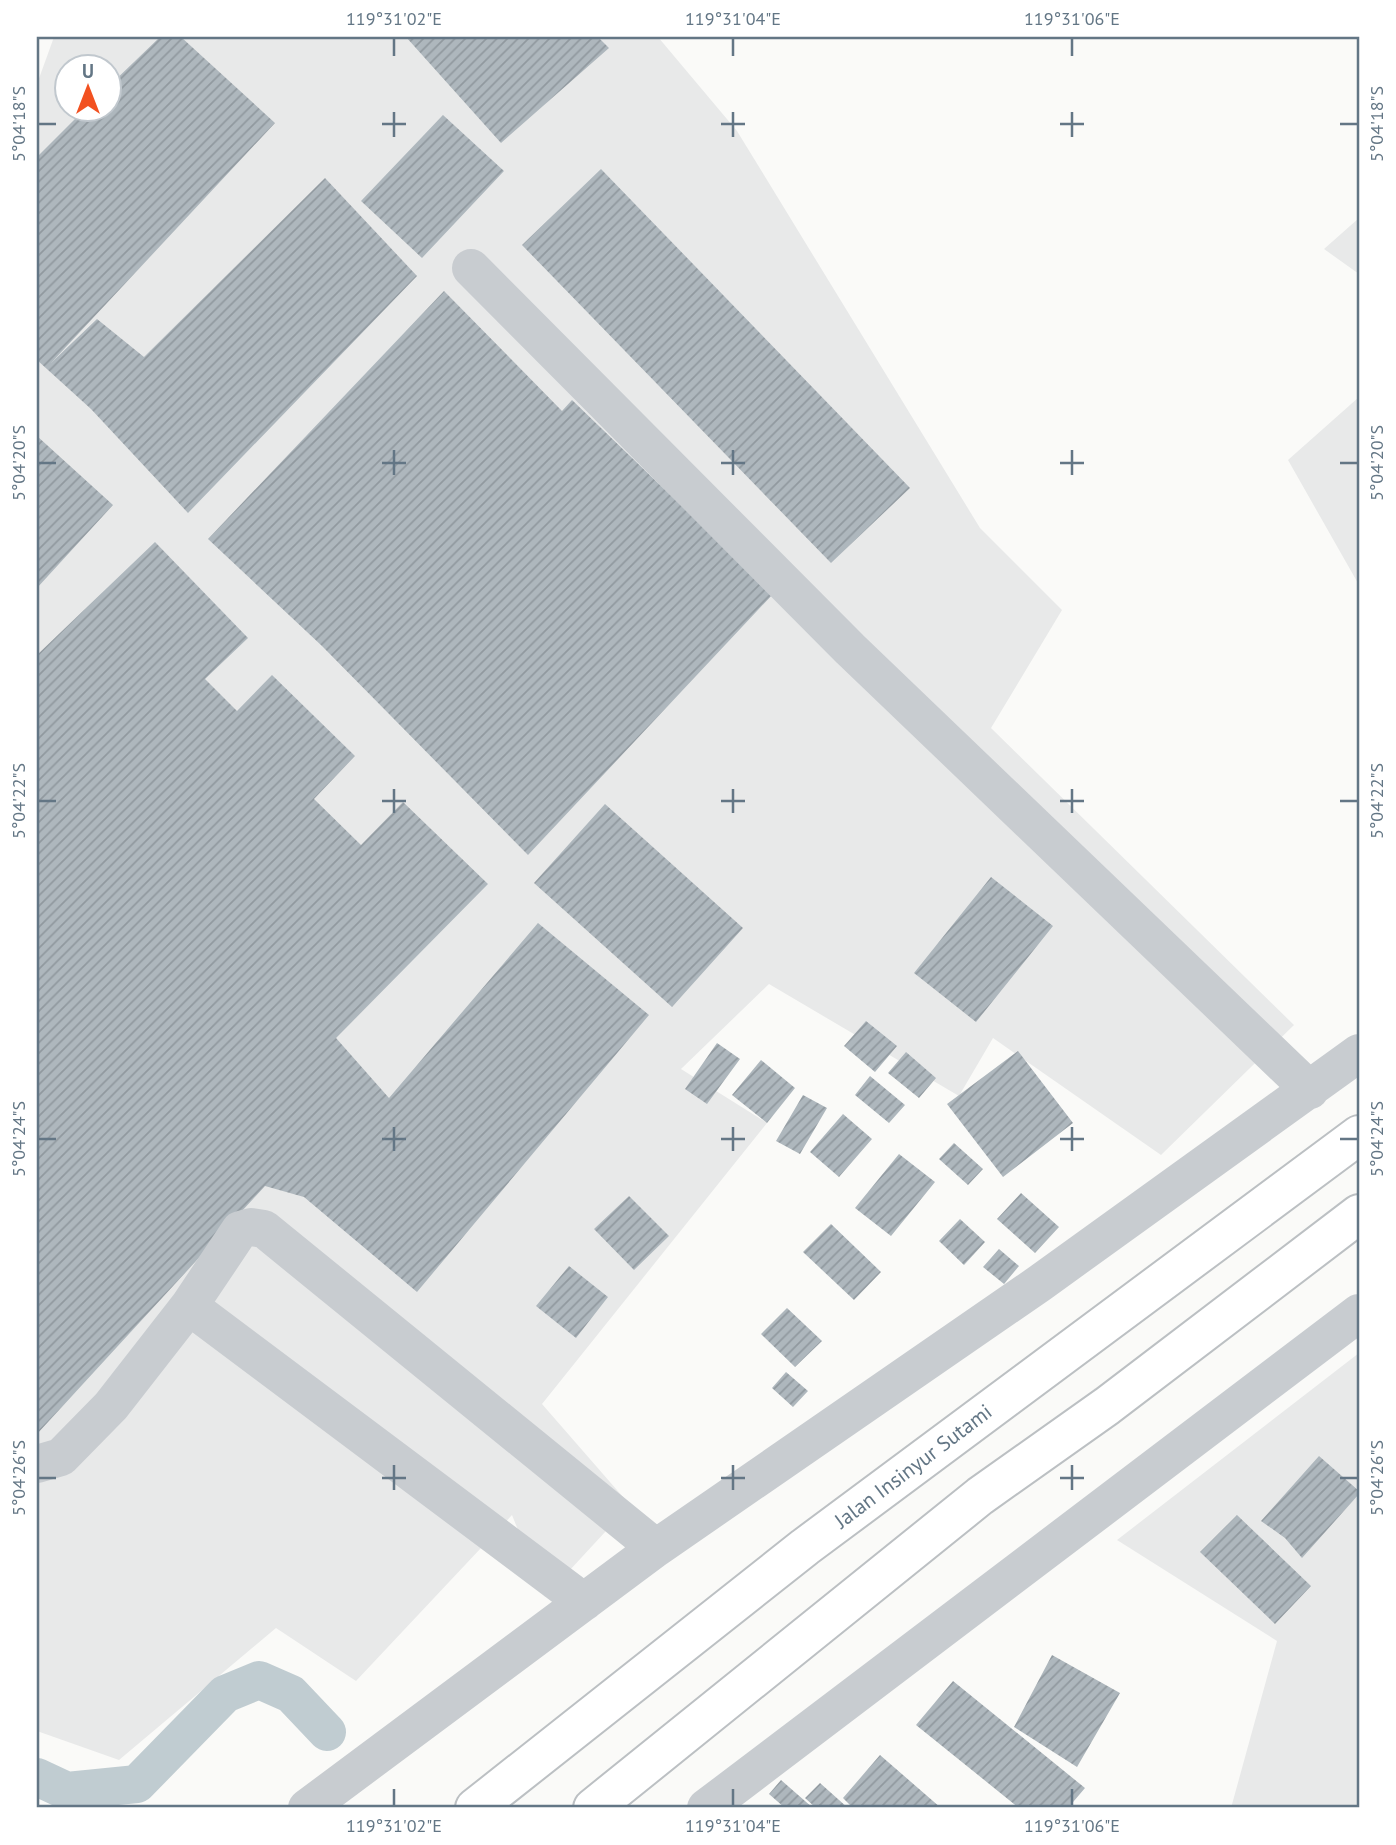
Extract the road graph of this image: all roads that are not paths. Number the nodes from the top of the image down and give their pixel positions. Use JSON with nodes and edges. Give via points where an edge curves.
{"nodes":[{"id":1,"x":471,"y":268,"type":"dead end"},
{"id":2,"x":1359,"y":1052,"type":"edge"},
{"id":3,"x":1310,"y":1090,"type":"junction"},
{"id":4,"x":1359,"y":1135,"type":"edge"},
{"id":5,"x":1359,"y":1214,"type":"edge"},
{"id":6,"x":189,"y":1307,"type":"junction"},
{"id":7,"x":1359,"y":1313,"type":"edge"},
{"id":8,"x":37,"y":1464,"type":"edge"},
{"id":9,"x":656,"y":1548,"type":"junction"},
{"id":10,"x":584,"y":1602,"type":"junction"},
{"id":11,"x":307,"y":1808,"type":"edge"},
{"id":12,"x":475,"y":1808,"type":"edge"},
{"id":13,"x":593,"y":1808,"type":"edge"},
{"id":14,"x":706,"y":1808,"type":"edge"}],
"edges":[{"from":1,"to":3,"type":"street","via":[[850,649]]},
{"from":2,"to":3,"type":"street"},
{"from":3,"to":9,"type":"street"},
{"from":4,"to":12,"type":"highway","name":"Jalan Insinyur Sutami","via":[[804,1547]]},
{"from":5,"to":13,"type":"highway","via":[[1107,1406],[980,1496]]},
{"from":6,"to":8,"type":"street","via":[[111,1406],[61,1457]]},
{"from":6,"to":9,"type":"street","via":[[240,1230],[264,1228]]},
{"from":6,"to":10,"type":"street"},
{"from":7,"to":14,"type":"street"},
{"from":9,"to":10,"type":"street"},
{"from":10,"to":11,"type":"street"}]}
